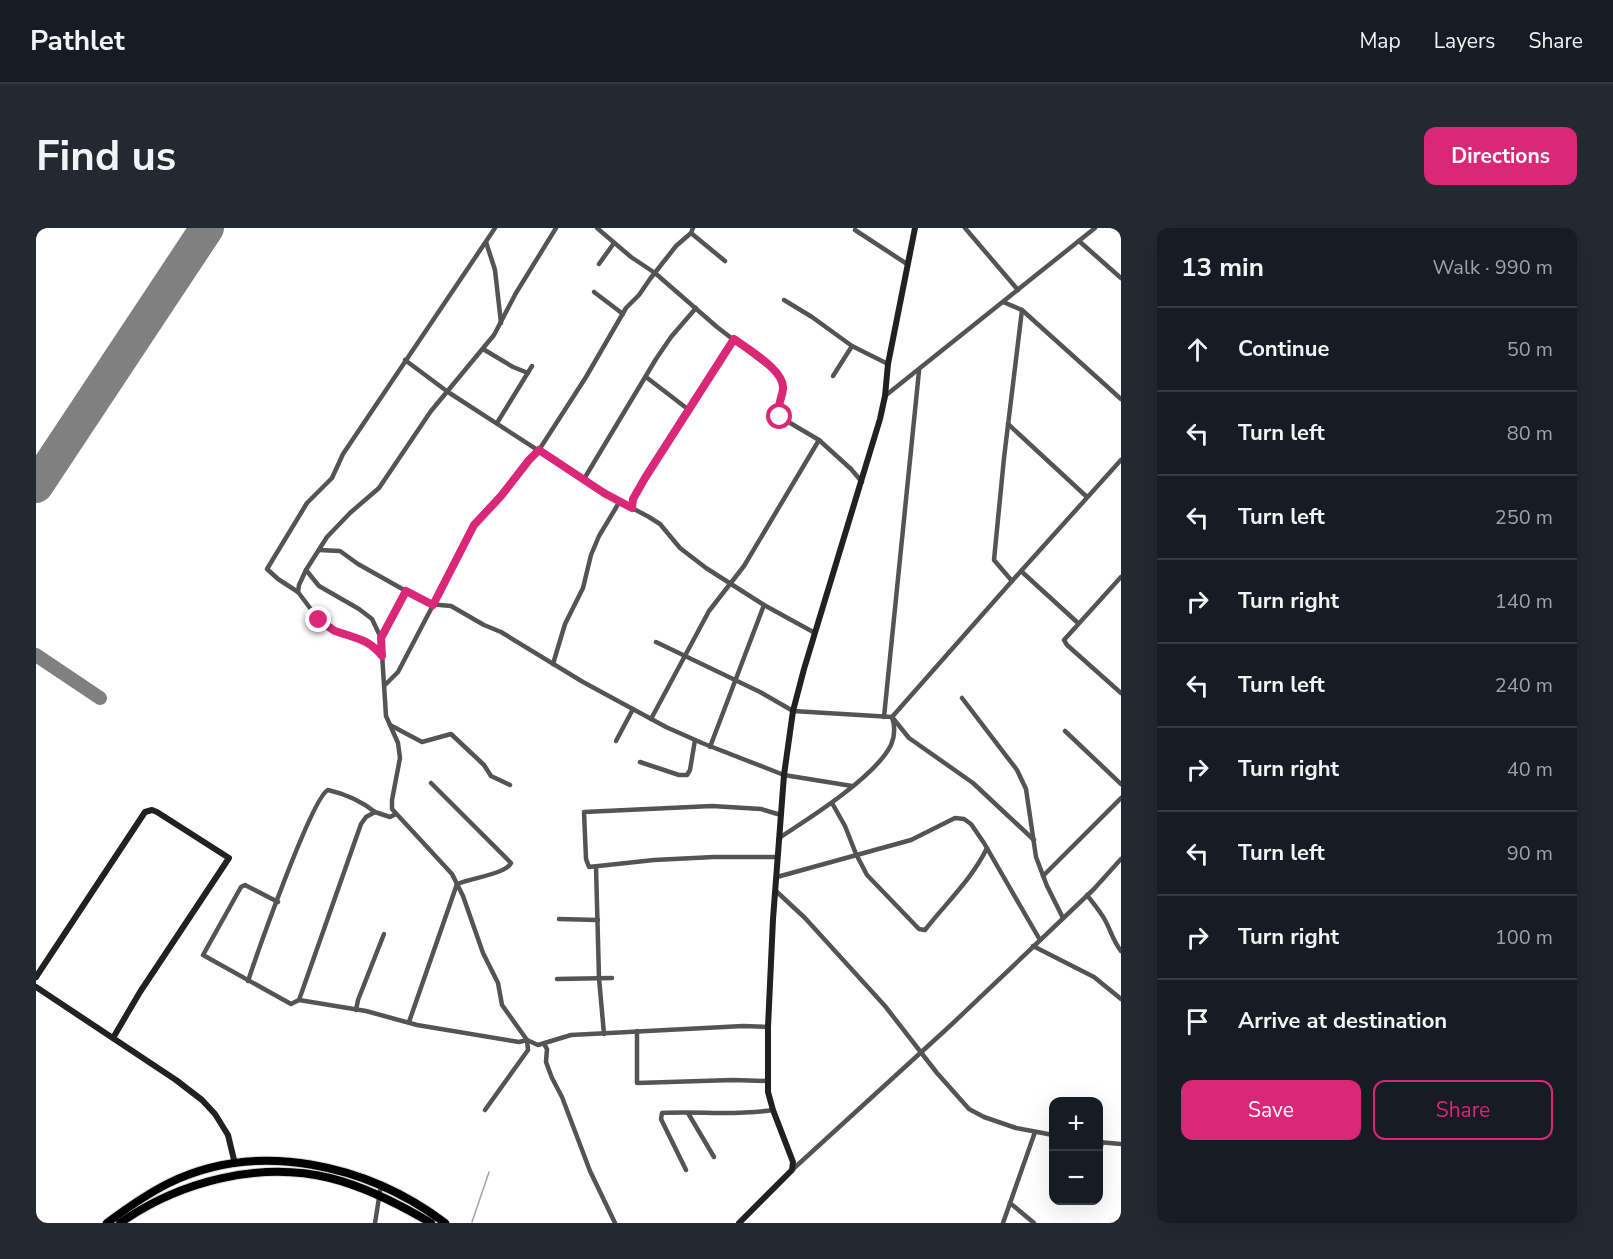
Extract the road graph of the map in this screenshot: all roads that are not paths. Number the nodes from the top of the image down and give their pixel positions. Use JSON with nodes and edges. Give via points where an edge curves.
{"nodes":[{"id":1,"x":495,"y":228,"type":"edge"},
{"id":2,"x":556,"y":228,"type":"edge"},
{"id":3,"x":597,"y":228,"type":"edge"},
{"id":4,"x":915,"y":228,"type":"edge"},
{"id":5,"x":965,"y":228,"type":"edge"},
{"id":6,"x":1092,"y":229,"type":"edge"},
{"id":7,"x":692,"y":230,"type":"edge"},
{"id":8,"x":855,"y":230,"type":"dead end"},
{"id":9,"x":1079,"y":241,"type":"junction"},
{"id":10,"x":486,"y":242,"type":"junction"},
{"id":11,"x":614,"y":243,"type":"junction"},
{"id":12,"x":725,"y":261,"type":"dead end"},
{"id":13,"x":599,"y":264,"type":"dead end"},
{"id":14,"x":907,"y":264,"type":"junction"},
{"id":15,"x":656,"y":273,"type":"junction"},
{"id":16,"x":1121,"y":278,"type":"edge"},
{"id":17,"x":1018,"y":290,"type":"junction"},
{"id":18,"x":594,"y":292,"type":"dead end"},
{"id":19,"x":784,"y":300,"type":"dead end"},
{"id":20,"x":1003,"y":302,"type":"junction"},
{"id":21,"x":696,"y":308,"type":"junction"},
{"id":22,"x":1022,"y":310,"type":"junction"},
{"id":23,"x":623,"y":314,"type":"junction"},
{"id":24,"x":501,"y":323,"type":"junction"},
{"id":25,"x":734,"y":339,"type":"junction"},
{"id":26,"x":852,"y":346,"type":"junction"},
{"id":27,"x":483,"y":349,"type":"junction"},
{"id":28,"x":405,"y":360,"type":"junction"},
{"id":29,"x":888,"y":364,"type":"junction"},
{"id":30,"x":532,"y":366,"type":"dead end"},
{"id":31,"x":919,"y":370,"type":"junction"},
{"id":32,"x":528,"y":373,"type":"junction"},
{"id":33,"x":833,"y":375,"type":"dead end"},
{"id":34,"x":646,"y":377,"type":"junction"},
{"id":35,"x":448,"y":392,"type":"junction"},
{"id":36,"x":885,"y":396,"type":"junction"},
{"id":37,"x":1121,"y":399,"type":"edge"},
{"id":38,"x":689,"y":410,"type":"junction"},
{"id":39,"x":497,"y":423,"type":"junction"},
{"id":40,"x":1008,"y":424,"type":"junction"},
{"id":41,"x":819,"y":440,"type":"junction"},
{"id":42,"x":539,"y":450,"type":"junction"},
{"id":43,"x":1121,"y":460,"type":"edge"},
{"id":44,"x":584,"y":479,"type":"junction"},
{"id":45,"x":862,"y":482,"type":"junction"},
{"id":46,"x":1087,"y":497,"type":"junction"},
{"id":47,"x":620,"y":501,"type":"junction"},
{"id":48,"x":632,"y":508,"type":"junction"},
{"id":49,"x":319,"y":550,"type":"junction"},
{"id":50,"x":306,"y":570,"type":"junction"},
{"id":51,"x":1021,"y":571,"type":"junction"},
{"id":52,"x":1121,"y":577,"type":"edge"},
{"id":53,"x":1012,"y":581,"type":"junction"},
{"id":54,"x":731,"y":584,"type":"junction"},
{"id":55,"x":406,"y":591,"type":"junction"},
{"id":56,"x":298,"y":592,"type":"junction"},
{"id":57,"x":433,"y":605,"type":"junction"},
{"id":58,"x":764,"y":605,"type":"junction"},
{"id":59,"x":1078,"y":623,"type":"junction"},
{"id":60,"x":815,"y":633,"type":"junction"},
{"id":61,"x":381,"y":638,"type":"junction"},
{"id":62,"x":656,"y":642,"type":"dead end"},
{"id":63,"x":382,"y":656,"type":"junction"},
{"id":64,"x":685,"y":657,"type":"junction"},
{"id":65,"x":553,"y":664,"type":"junction"},
{"id":66,"x":736,"y":681,"type":"junction"},
{"id":67,"x":385,"y":685,"type":"junction"},
{"id":68,"x":1121,"y":692,"type":"edge"},
{"id":69,"x":962,"y":698,"type":"dead end"},
{"id":70,"x":633,"y":709,"type":"junction"},
{"id":71,"x":794,"y":711,"type":"junction"},
{"id":72,"x":884,"y":717,"type":"junction"},
{"id":73,"x":892,"y":717,"type":"junction"},
{"id":74,"x":651,"y":719,"type":"junction"},
{"id":75,"x":390,"y":726,"type":"junction"},
{"id":76,"x":1065,"y":731,"type":"dead end"},
{"id":77,"x":695,"y":740,"type":"junction"},
{"id":78,"x":616,"y":741,"type":"dead end"},
{"id":79,"x":710,"y":747,"type":"junction"},
{"id":80,"x":640,"y":762,"type":"dead end"},
{"id":81,"x":784,"y":775,"type":"junction"},
{"id":82,"x":431,"y":783,"type":"dead end"},
{"id":83,"x":1121,"y":784,"type":"edge"},
{"id":84,"x":510,"y":785,"type":"dead end"},
{"id":85,"x":852,"y":786,"type":"junction"},
{"id":86,"x":1121,"y":798,"type":"edge"},
{"id":87,"x":831,"y":803,"type":"junction"},
{"id":88,"x":375,"y":812,"type":"junction"},
{"id":89,"x":396,"y":814,"type":"junction"},
{"id":90,"x":781,"y":815,"type":"junction"},
{"id":91,"x":779,"y":838,"type":"junction"},
{"id":92,"x":1034,"y":840,"type":"junction"},
{"id":93,"x":987,"y":848,"type":"junction"},
{"id":94,"x":856,"y":855,"type":"junction"},
{"id":95,"x":778,"y":858,"type":"junction"},
{"id":96,"x":1120,"y":861,"type":"edge"},
{"id":97,"x":596,"y":867,"type":"junction"},
{"id":98,"x":1043,"y":876,"type":"junction"},
{"id":99,"x":777,"y":877,"type":"junction"},
{"id":100,"x":457,"y":884,"type":"junction"},
{"id":101,"x":776,"y":891,"type":"junction"},
{"id":102,"x":1087,"y":895,"type":"junction"},
{"id":103,"x":278,"y":902,"type":"junction"},
{"id":104,"x":1063,"y":918,"type":"junction"},
{"id":105,"x":559,"y":919,"type":"dead end"},
{"id":106,"x":598,"y":920,"type":"junction"},
{"id":107,"x":384,"y":934,"type":"dead end"},
{"id":108,"x":1040,"y":940,"type":"junction"},
{"id":109,"x":1033,"y":946,"type":"junction"},
{"id":110,"x":1121,"y":951,"type":"edge"},
{"id":111,"x":36,"y":977,"type":"edge"},
{"id":112,"x":599,"y":978,"type":"junction"},
{"id":113,"x":612,"y":978,"type":"dead end"},
{"id":114,"x":557,"y":979,"type":"dead end"},
{"id":115,"x":248,"y":981,"type":"junction"},
{"id":116,"x":36,"y":987,"type":"edge"},
{"id":117,"x":1121,"y":999,"type":"edge"},
{"id":118,"x":299,"y":1000,"type":"junction"},
{"id":119,"x":356,"y":1010,"type":"junction"},
{"id":120,"x":409,"y":1022,"type":"junction"},
{"id":121,"x":768,"y":1027,"type":"junction"},
{"id":122,"x":638,"y":1031,"type":"junction"},
{"id":123,"x":604,"y":1034,"type":"junction"},
{"id":124,"x":113,"y":1038,"type":"junction"},
{"id":125,"x":527,"y":1040,"type":"junction"},
{"id":126,"x":544,"y":1044,"type":"junction"},
{"id":127,"x":921,"y":1053,"type":"junction"},
{"id":128,"x":767,"y":1081,"type":"junction"},
{"id":129,"x":485,"y":1110,"type":"dead end"},
{"id":130,"x":773,"y":1110,"type":"junction"},
{"id":131,"x":688,"y":1113,"type":"junction"},
{"id":132,"x":1035,"y":1132,"type":"junction"},
{"id":133,"x":1049,"y":1135,"type":"edge"},
{"id":134,"x":1103,"y":1142,"type":"edge"},
{"id":135,"x":1121,"y":1144,"type":"edge"},
{"id":136,"x":714,"y":1157,"type":"dead end"},
{"id":137,"x":235,"y":1164,"type":"junction"},
{"id":138,"x":686,"y":1170,"type":"dead end"},
{"id":139,"x":792,"y":1170,"type":"junction"},
{"id":140,"x":381,"y":1185,"type":"junction"},
{"id":141,"x":380,"y":1196,"type":"junction"},
{"id":142,"x":1010,"y":1203,"type":"junction"},
{"id":143,"x":107,"y":1223,"type":"edge"},
{"id":144,"x":120,"y":1223,"type":"edge"},
{"id":145,"x":375,"y":1223,"type":"edge"},
{"id":146,"x":431,"y":1223,"type":"edge"},
{"id":147,"x":445,"y":1223,"type":"edge"},
{"id":148,"x":615,"y":1223,"type":"edge"},
{"id":149,"x":738,"y":1223,"type":"edge"},
{"id":150,"x":1003,"y":1223,"type":"edge"},
{"id":151,"x":1034,"y":1223,"type":"edge"}],
"edges":[{"from":1,"to":10,"type":"street"},
{"from":2,"to":24,"type":"street"},
{"from":3,"to":11,"type":"street"},
{"from":4,"to":14,"type":"main road"},
{"from":5,"to":17,"type":"street"},
{"from":6,"to":9,"type":"street"},
{"from":7,"to":12,"type":"street"},
{"from":7,"to":15,"type":"street"},
{"from":8,"to":14,"type":"street"},
{"from":9,"to":16,"type":"street"},
{"from":9,"to":17,"type":"street"},
{"from":10,"to":24,"type":"street","via":[[495,270]]},
{"from":10,"to":28,"type":"street"},
{"from":11,"to":13,"type":"street"},
{"from":11,"to":15,"type":"street"},
{"from":14,"to":29,"type":"main road"},
{"from":15,"to":21,"type":"street"},
{"from":15,"to":23,"type":"street"},
{"from":17,"to":20,"type":"street"},
{"from":18,"to":23,"type":"street"},
{"from":19,"to":26,"type":"street"},
{"from":20,"to":22,"type":"street"},
{"from":20,"to":31,"type":"street"},
{"from":21,"to":25,"type":"street"},
{"from":21,"to":34,"type":"street","via":[[671,337]]},
{"from":22,"to":37,"type":"street"},
{"from":22,"to":40,"type":"street"},
{"from":23,"to":42,"type":"street"},
{"from":24,"to":27,"type":"street"},
{"from":25,"to":38,"type":"street"},
{"from":25,"to":41,"type":"street","via":[[782,380],[780,417]]},
{"from":26,"to":29,"type":"street"},
{"from":26,"to":33,"type":"street"},
{"from":27,"to":32,"type":"street"},
{"from":27,"to":35,"type":"street"},
{"from":28,"to":35,"type":"street"},
{"from":28,"to":56,"type":"street","via":[[343,454],[332,478],[307,503],[268,565],[270,572]]},
{"from":29,"to":36,"type":"main road"},
{"from":30,"to":32,"type":"street"},
{"from":31,"to":36,"type":"street"},
{"from":31,"to":72,"type":"street"},
{"from":32,"to":39,"type":"street"},
{"from":34,"to":38,"type":"street"},
{"from":34,"to":44,"type":"street"},
{"from":35,"to":39,"type":"street"},
{"from":35,"to":49,"type":"street","via":[[380,488],[338,524]]},
{"from":36,"to":45,"type":"main road"},
{"from":38,"to":48,"type":"street","via":[[637,491]]},
{"from":39,"to":42,"type":"street"},
{"from":40,"to":46,"type":"street"},
{"from":40,"to":53,"type":"street","via":[[994,560]]},
{"from":41,"to":45,"type":"street"},
{"from":41,"to":54,"type":"street"},
{"from":42,"to":44,"type":"street"},
{"from":42,"to":57,"type":"street","via":[[474,525]]},
{"from":43,"to":46,"type":"street"},
{"from":44,"to":47,"type":"street"},
{"from":45,"to":60,"type":"main road"},
{"from":46,"to":51,"type":"street"},
{"from":47,"to":48,"type":"street"},
{"from":47,"to":65,"type":"street","via":[[591,555],[584,588],[565,624]]},
{"from":48,"to":54,"type":"street","via":[[660,524],[680,548]]},
{"from":49,"to":50,"type":"street"},
{"from":49,"to":55,"type":"street","via":[[336,549]]},
{"from":50,"to":56,"type":"street"},
{"from":50,"to":61,"type":"street","via":[[319,586],[372,619]]},
{"from":51,"to":53,"type":"street"},
{"from":51,"to":59,"type":"street"},
{"from":52,"to":59,"type":"street"},
{"from":53,"to":73,"type":"street"},
{"from":54,"to":58,"type":"street"},
{"from":54,"to":64,"type":"street","via":[[708,611]]},
{"from":55,"to":57,"type":"street"},
{"from":55,"to":61,"type":"street"},
{"from":56,"to":63,"type":"street","via":[[319,620],[334,630],[362,639]]},
{"from":57,"to":65,"type":"street","via":[[451,606]]},
{"from":57,"to":67,"type":"street","via":[[398,672]]},
{"from":58,"to":60,"type":"street"},
{"from":58,"to":66,"type":"street"},
{"from":59,"to":68,"type":"street","via":[[1064,640],[1066,645]]},
{"from":60,"to":71,"type":"main road"},
{"from":61,"to":63,"type":"street"},
{"from":62,"to":64,"type":"street"},
{"from":63,"to":67,"type":"street"},
{"from":64,"to":66,"type":"street"},
{"from":64,"to":74,"type":"street"},
{"from":65,"to":70,"type":"street"},
{"from":66,"to":71,"type":"street"},
{"from":66,"to":79,"type":"street"},
{"from":67,"to":75,"type":"street"},
{"from":69,"to":92,"type":"street","via":[[1017,770],[1026,789]]},
{"from":70,"to":74,"type":"street"},
{"from":70,"to":78,"type":"street"},
{"from":71,"to":72,"type":"street"},
{"from":71,"to":81,"type":"main road"},
{"from":72,"to":73,"type":"street"},
{"from":73,"to":85,"type":"street","via":[[895,727],[891,744],[872,769]]},
{"from":73,"to":92,"type":"street","via":[[909,738],[973,783]]},
{"from":74,"to":77,"type":"street"},
{"from":75,"to":84,"type":"street","via":[[422,742],[451,734],[484,765],[490,776]]},
{"from":75,"to":89,"type":"street","via":[[400,758],[391,806]]},
{"from":76,"to":83,"type":"street"},
{"from":77,"to":79,"type":"street"},
{"from":77,"to":80,"type":"street","via":[[687,775]]},
{"from":79,"to":81,"type":"street"},
{"from":81,"to":85,"type":"street"},
{"from":81,"to":90,"type":"main road"},
{"from":82,"to":100,"type":"street","via":[[511,863],[502,872]]},
{"from":85,"to":87,"type":"street"},
{"from":86,"to":98,"type":"street"},
{"from":87,"to":91,"type":"street"},
{"from":87,"to":94,"type":"street"},
{"from":88,"to":89,"type":"street","via":[[390,817]]},
{"from":88,"to":103,"type":"street","via":[[344,794],[325,791],[304,830]]},
{"from":88,"to":118,"type":"street","via":[[361,824]]},
{"from":89,"to":100,"type":"street","via":[[444,863]]},
{"from":90,"to":91,"type":"main road"},
{"from":90,"to":97,"type":"street","via":[[761,809],[712,806],[584,812],[587,864]]},
{"from":91,"to":95,"type":"main road"},
{"from":92,"to":98,"type":"street"},
{"from":93,"to":94,"type":"street","via":[[971,824],[955,818],[911,840]]},
{"from":93,"to":94,"type":"street","via":[[975,869],[925,930],[902,914],[867,875]]},
{"from":93,"to":108,"type":"street"},
{"from":94,"to":99,"type":"street"},
{"from":95,"to":97,"type":"street","via":[[664,860]]},
{"from":95,"to":99,"type":"main road"},
{"from":96,"to":102,"type":"street"},
{"from":97,"to":106,"type":"street"},
{"from":98,"to":104,"type":"street"},
{"from":99,"to":101,"type":"main road"},
{"from":100,"to":120,"type":"street"},
{"from":100,"to":125,"type":"street","via":[[498,982],[502,1005]]},
{"from":101,"to":121,"type":"main road"},
{"from":101,"to":127,"type":"street","via":[[885,1006]]},
{"from":102,"to":104,"type":"street"},
{"from":102,"to":110,"type":"street"},
{"from":103,"to":115,"type":"street"},
{"from":103,"to":115,"type":"street","via":[[245,885],[241,887],[203,955]]},
{"from":104,"to":108,"type":"street"},
{"from":105,"to":106,"type":"street"},
{"from":106,"to":112,"type":"street"},
{"from":107,"to":119,"type":"street"},
{"from":108,"to":109,"type":"street"},
{"from":109,"to":117,"type":"street","via":[[1094,976]]},
{"from":109,"to":127,"type":"street"},
{"from":111,"to":124,"type":"main road","via":[[146,812],[157,812],[229,858]]},
{"from":112,"to":113,"type":"street"},
{"from":112,"to":114,"type":"street"},
{"from":112,"to":123,"type":"street"},
{"from":115,"to":118,"type":"street","via":[[291,1004]]},
{"from":116,"to":124,"type":"main road"},
{"from":118,"to":119,"type":"street"},
{"from":119,"to":120,"type":"street"},
{"from":120,"to":125,"type":"street","via":[[519,1042]]},
{"from":121,"to":122,"type":"street"},
{"from":121,"to":128,"type":"main road"},
{"from":122,"to":123,"type":"street"},
{"from":122,"to":128,"type":"street","via":[[637,1083]]},
{"from":123,"to":126,"type":"street","via":[[571,1035]]},
{"from":124,"to":137,"type":"main road","via":[[202,1100],[228,1135]]},
{"from":125,"to":126,"type":"street"},
{"from":125,"to":129,"type":"street","via":[[528,1050]]},
{"from":126,"to":148,"type":"street","via":[[546,1062]]},
{"from":127,"to":132,"type":"street","via":[[969,1109]]},
{"from":127,"to":139,"type":"street"},
{"from":128,"to":130,"type":"main road"},
{"from":130,"to":131,"type":"street"},
{"from":130,"to":139,"type":"main road","via":[[793,1162]]},
{"from":131,"to":136,"type":"street"},
{"from":131,"to":138,"type":"street","via":[[660,1115]]},
{"from":132,"to":133,"type":"street"},
{"from":132,"to":142,"type":"street"},
{"from":134,"to":135,"type":"street"},
{"from":137,"to":140,"type":"highway","via":[[312,1164]]},
{"from":137,"to":143,"type":"highway","via":[[170,1183]]},
{"from":139,"to":149,"type":"main road"},
{"from":140,"to":141,"type":"street"},
{"from":140,"to":147,"type":"highway"},
{"from":141,"to":144,"type":"highway","via":[[310,1174],[258,1173],[189,1187]]},
{"from":141,"to":145,"type":"street"},
{"from":141,"to":146,"type":"highway"},
{"from":142,"to":150,"type":"street"},
{"from":142,"to":151,"type":"street"}]}
